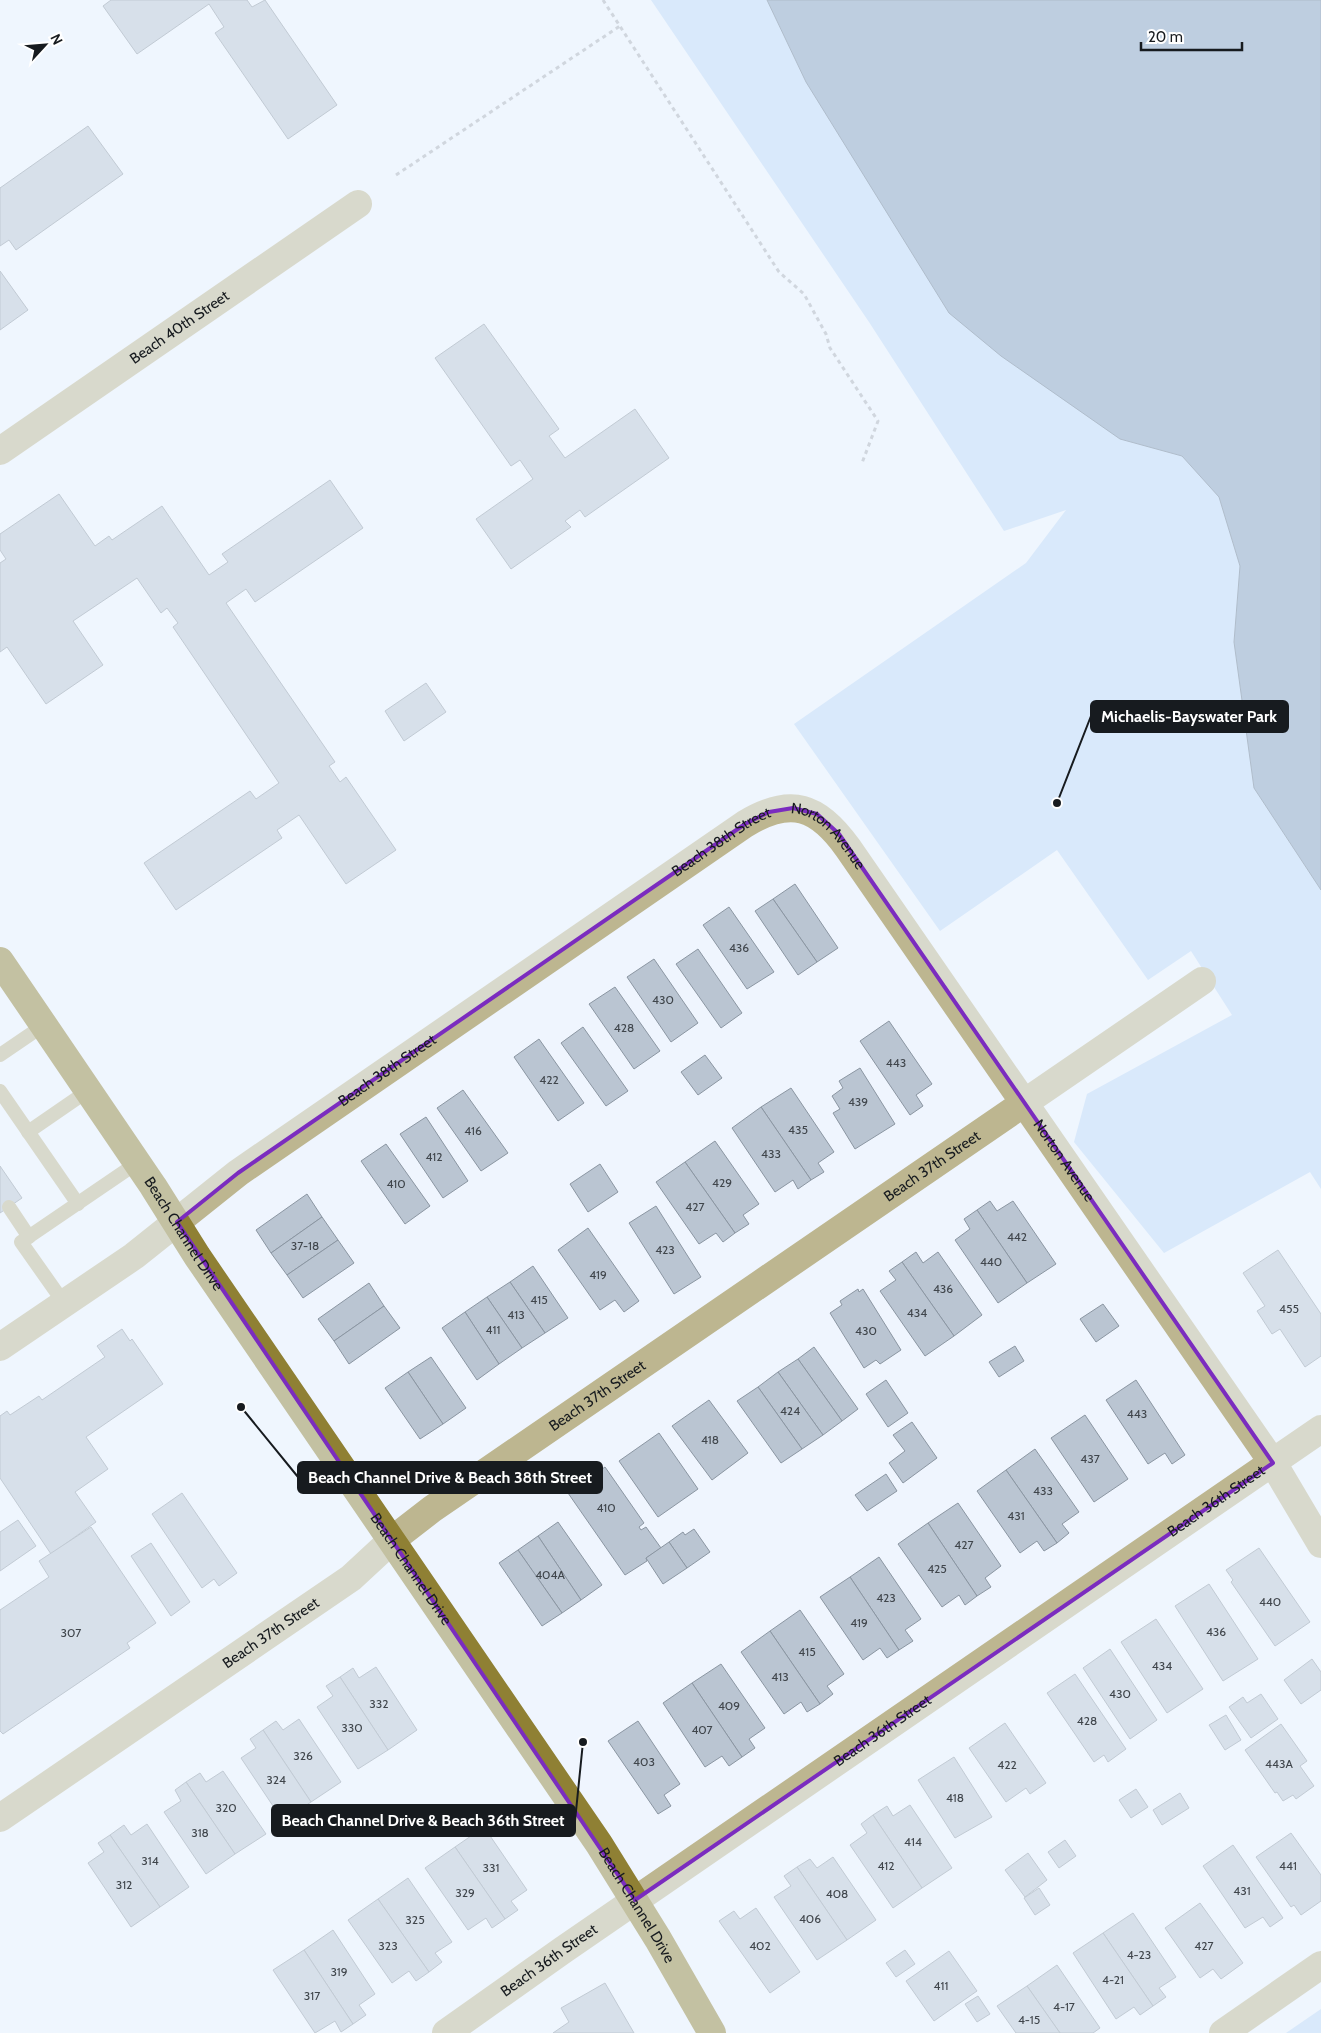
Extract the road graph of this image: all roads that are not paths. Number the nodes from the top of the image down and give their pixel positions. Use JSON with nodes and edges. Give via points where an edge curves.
{"nodes":[{"id":1,"x":358,"y":204,"type":"dead end"},
{"id":2,"x":0,"y":451,"type":"edge"},
{"id":3,"x":783,"y":809,"type":"joint"},
{"id":4,"x":0,"y":961,"type":"edge"},
{"id":5,"x":1202,"y":981,"type":"dead end"},
{"id":6,"x":44,"y":1025,"type":"junction"},
{"id":7,"x":0,"y":1055,"type":"edge"},
{"id":8,"x":89,"y":1090,"type":"junction"},
{"id":9,"x":0,"y":1091,"type":"edge"},
{"id":10,"x":1025,"y":1102,"type":"junction"},
{"id":11,"x":28,"y":1132,"type":"junction"},
{"id":12,"x":137,"y":1163,"type":"junction"},
{"id":13,"x":78,"y":1204,"type":"junction"},
{"id":14,"x":9,"y":1207,"type":"dead end"},
{"id":15,"x":177,"y":1222,"type":"junction"},
{"id":16,"x":29,"y":1237,"type":"junction"},
{"id":17,"x":64,"y":1303,"type":"junction"},
{"id":18,"x":0,"y":1347,"type":"edge"},
{"id":19,"x":1321,"y":1429,"type":"edge"},
{"id":20,"x":1273,"y":1463,"type":"junction"},
{"id":21,"x":392,"y":1540,"type":"junction"},
{"id":22,"x":1321,"y":1544,"type":"edge"},
{"id":23,"x":0,"y":1818,"type":"edge"},
{"id":24,"x":635,"y":1900,"type":"junction"},
{"id":25,"x":1321,"y":1965,"type":"edge"},
{"id":26,"x":446,"y":2033,"type":"edge"},
{"id":27,"x":712,"y":2033,"type":"edge"},
{"id":28,"x":1223,"y":2033,"type":"edge"}],
"edges":[{"from":1,"to":2,"type":"street","name":"Beach 40th Street"},
{"from":3,"to":10,"type":"street","name":"Norton Avenue","via":[[817,814],[839,834]]},
{"from":3,"to":15,"type":"street","name":"Beach 38th Street","via":[[745,824],[238,1172]]},
{"from":4,"to":6,"type":"main road","name":"Beach Channel Drive"},
{"from":5,"to":10,"type":"street","name":"Beach 37th Street"},
{"from":6,"to":7,"type":"lane"},
{"from":6,"to":8,"type":"main road","name":"Beach Channel Drive"},
{"from":8,"to":11,"type":"lane"},
{"from":8,"to":12,"type":"main road","name":"Beach Channel Drive"},
{"from":9,"to":11,"type":"lane"},
{"from":10,"to":20,"type":"street","name":"Norton Avenue"},
{"from":10,"to":21,"type":"street","name":"Beach 37th Street","via":[[432,1509]]},
{"from":11,"to":13,"type":"lane"},
{"from":12,"to":13,"type":"lane"},
{"from":12,"to":15,"type":"main road","name":"Beach Channel Drive"},
{"from":13,"to":16,"type":"lane"},
{"from":14,"to":16,"type":"lane"},
{"from":15,"to":17,"type":"street","name":"Beach 38th Street","via":[[134,1256]]},
{"from":15,"to":21,"type":"main road","name":"Beach Channel Drive"},
{"from":16,"to":17,"type":"lane","via":[[21,1242]]},
{"from":17,"to":18,"type":"street","name":"Beach 38th Street"},
{"from":19,"to":20,"type":"street","name":"Beach 36th Street"},
{"from":20,"to":22,"type":"street","name":"Norton Avenue"},
{"from":20,"to":24,"type":"street","name":"Beach 36th Street"},
{"from":21,"to":23,"type":"street","name":"Beach 37th Street","via":[[351,1578]]},
{"from":21,"to":24,"type":"main road","name":"Beach Channel Drive"},
{"from":24,"to":26,"type":"street","name":"Beach 36th Street"},
{"from":24,"to":27,"type":"main road","name":"Beach Channel Drive"},
{"from":25,"to":28,"type":"street"}]}
